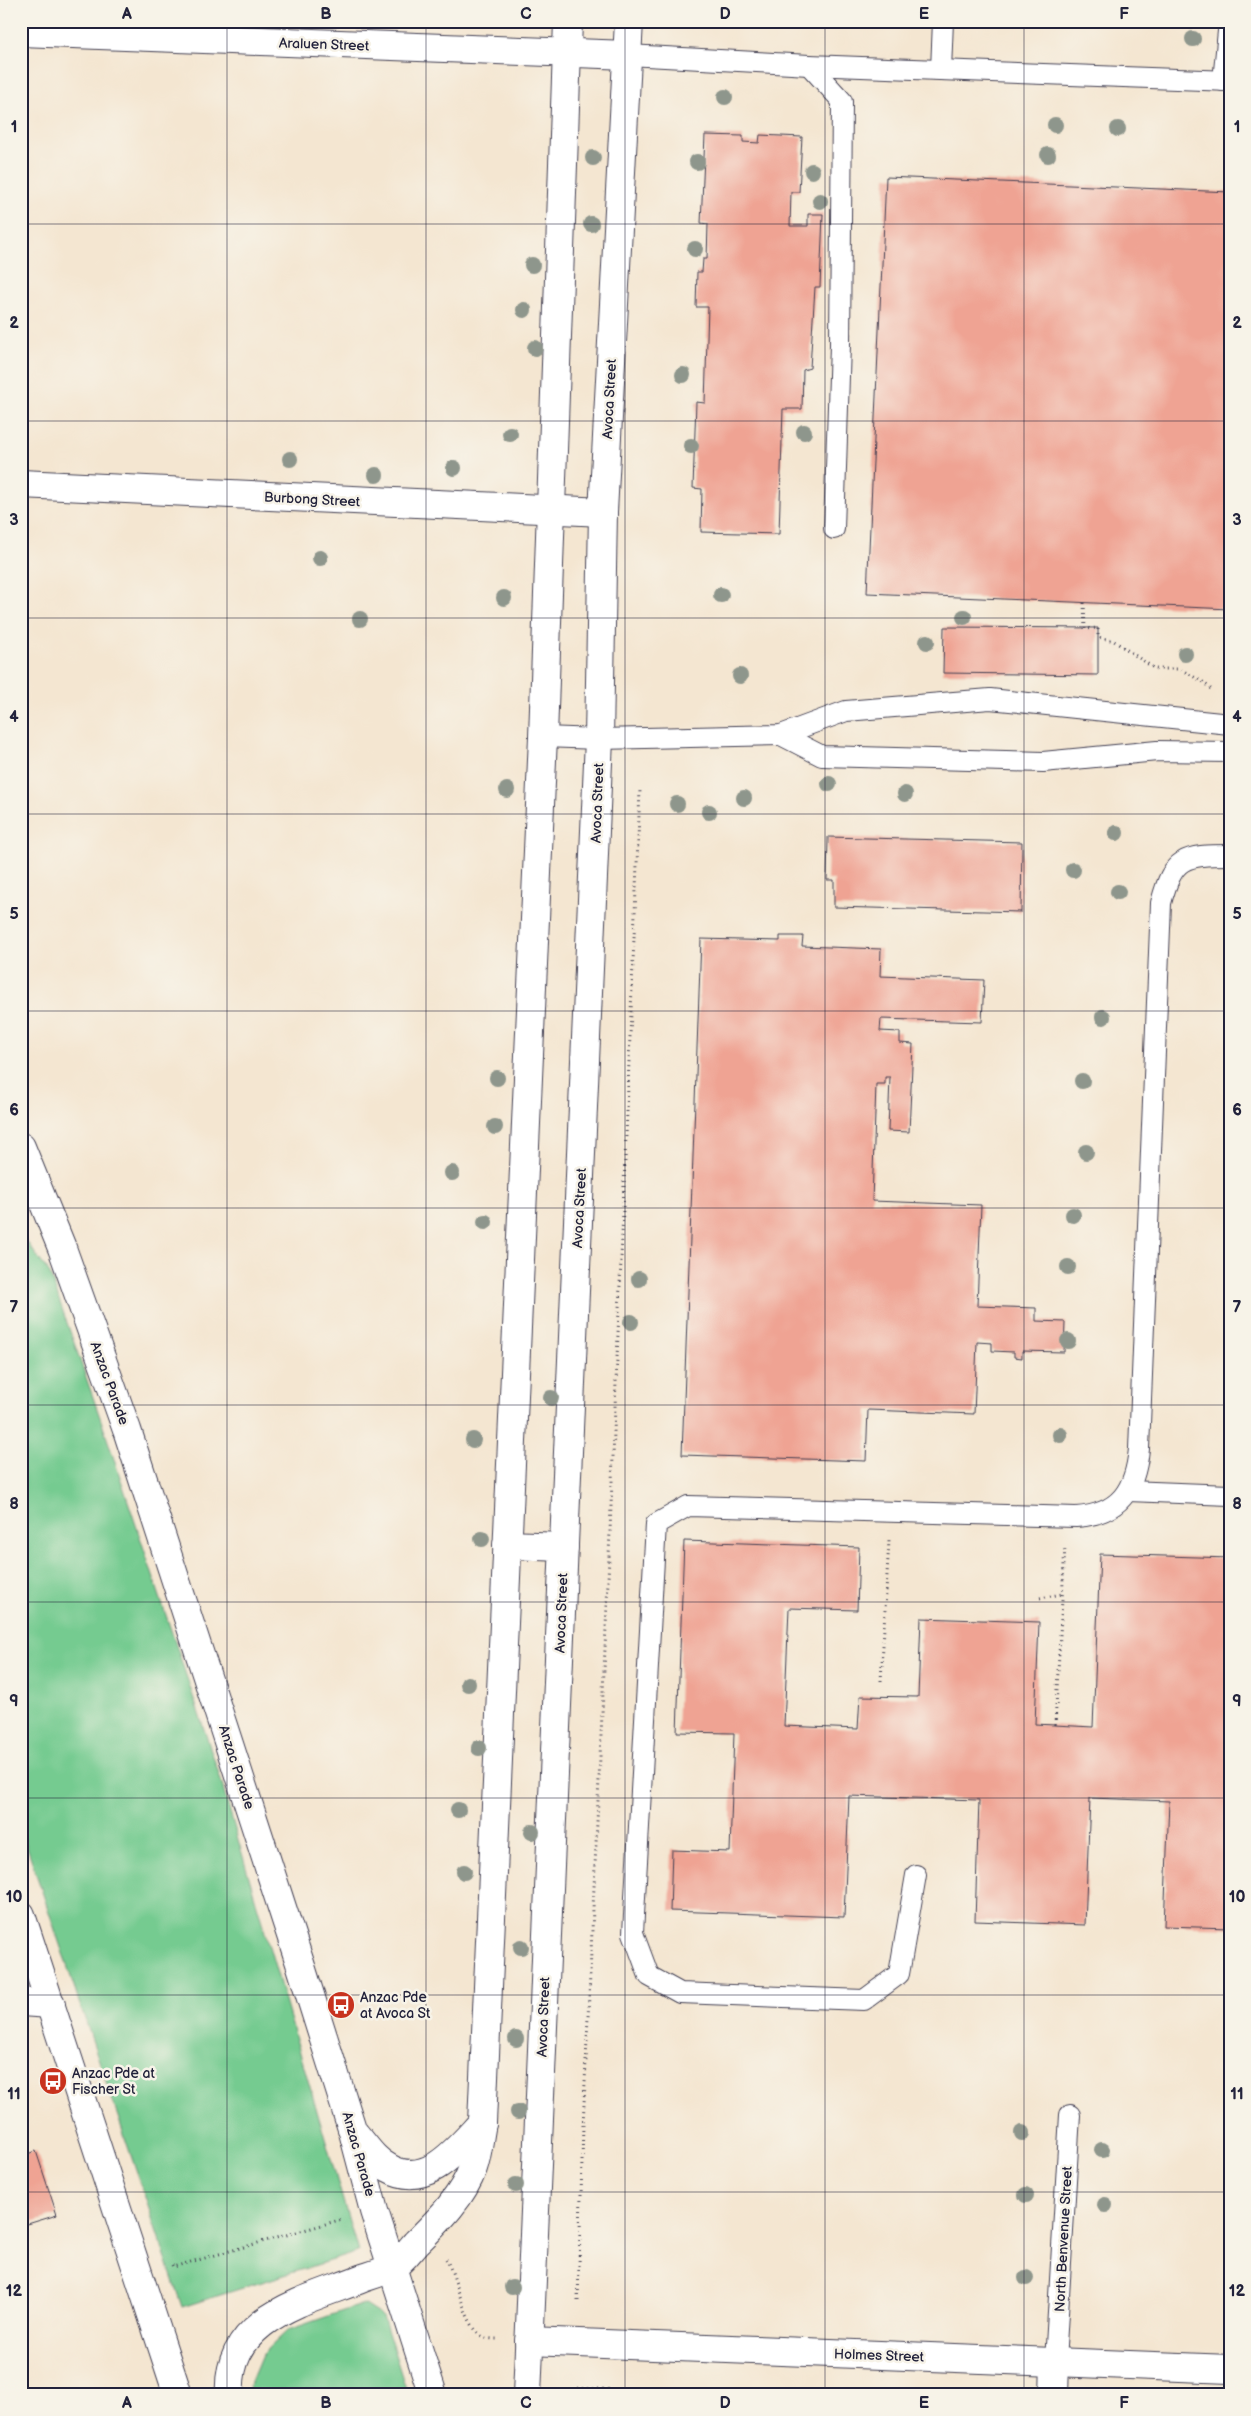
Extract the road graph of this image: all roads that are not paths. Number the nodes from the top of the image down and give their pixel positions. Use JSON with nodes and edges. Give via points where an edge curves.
{"nodes":[{"id":1,"x":568,"y":21,"type":"edge"},
{"id":2,"x":629,"y":21,"type":"edge"},
{"id":3,"x":943,"y":21,"type":"edge"},
{"id":4,"x":1230,"y":21,"type":"edge"},
{"id":5,"x":21,"y":32,"type":"edge"},
{"id":6,"x":567,"y":54,"type":"junction"},
{"id":7,"x":628,"y":55,"type":"junction"},
{"id":8,"x":809,"y":65,"type":"junction"},
{"id":9,"x":941,"y":70,"type":"junction"},
{"id":10,"x":1226,"y":81,"type":"edge"},
{"id":11,"x":21,"y":484,"type":"edge"},
{"id":12,"x":552,"y":510,"type":"junction"},
{"id":13,"x":604,"y":512,"type":"junction"},
{"id":14,"x":834,"y":530,"type":"dead end"},
{"id":15,"x":1230,"y":724,"type":"edge"},
{"id":16,"x":782,"y":735,"type":"junction"},
{"id":17,"x":543,"y":737,"type":"junction"},
{"id":18,"x":599,"y":739,"type":"junction"},
{"id":19,"x":1230,"y":752,"type":"edge"},
{"id":20,"x":1230,"y":855,"type":"edge"},
{"id":21,"x":21,"y":1147,"type":"edge"},
{"id":22,"x":1128,"y":1491,"type":"junction"},
{"id":23,"x":1230,"y":1496,"type":"edge"},
{"id":24,"x":507,"y":1545,"type":"junction"},
{"id":25,"x":564,"y":1548,"type":"junction"},
{"id":26,"x":916,"y":1874,"type":"dead end"},
{"id":27,"x":21,"y":1915,"type":"edge"},
{"id":28,"x":21,"y":2002,"type":"edge"},
{"id":29,"x":51,"y":2004,"type":"junction"},
{"id":30,"x":1070,"y":2115,"type":"dead end"},
{"id":31,"x":482,"y":2123,"type":"junction"},
{"id":32,"x":353,"y":2132,"type":"junction"},
{"id":33,"x":392,"y":2267,"type":"junction"},
{"id":34,"x":529,"y":2341,"type":"junction"},
{"id":35,"x":1055,"y":2362,"type":"junction"},
{"id":36,"x":1230,"y":2369,"type":"edge"},
{"id":37,"x":178,"y":2395,"type":"edge"},
{"id":38,"x":230,"y":2395,"type":"edge"},
{"id":39,"x":433,"y":2395,"type":"edge"},
{"id":40,"x":527,"y":2395,"type":"edge"},
{"id":41,"x":1054,"y":2395,"type":"edge"}],
"edges":[{"from":1,"to":6,"type":"main road"},
{"from":2,"to":7,"type":"main road","name":"Avoca Street"},
{"from":3,"to":9,"type":"lane"},
{"from":4,"to":10,"type":"lane"},
{"from":5,"to":6,"type":"main road","name":"Araluen Street"},
{"from":6,"to":7,"type":"main road","name":"Araluen Street"},
{"from":6,"to":12,"type":"main road"},
{"from":7,"to":8,"type":"lane"},
{"from":7,"to":13,"type":"main road","name":"Avoca Street"},
{"from":8,"to":9,"type":"lane"},
{"from":8,"to":14,"type":"lane","via":[[842,101],[840,346]]},
{"from":9,"to":10,"type":"lane"},
{"from":11,"to":12,"type":"main road","name":"Burbong Street"},
{"from":12,"to":13,"type":"main road","name":"Burbong Street"},
{"from":12,"to":17,"type":"main road"},
{"from":13,"to":18,"type":"main road","name":"Avoca Street"},
{"from":15,"to":16,"type":"lane","via":[[990,699],[846,711]]},
{"from":16,"to":18,"type":"lane"},
{"from":16,"to":19,"type":"lane","via":[[822,756],[1043,762],[1157,751]]},
{"from":17,"to":18,"type":"lane"},
{"from":17,"to":24,"type":"main road"},
{"from":18,"to":25,"type":"main road","name":"Avoca Street"},
{"from":20,"to":22,"type":"lane","via":[[1201,855],[1174,867],[1167,878],[1161,903],[1140,1449]]},
{"from":21,"to":32,"type":"main road","name":"Anzac Parade","via":[[62,1248],[127,1430]]},
{"from":22,"to":23,"type":"lane"},
{"from":22,"to":26,"type":"lane","via":[[1106,1511],[1066,1518],[688,1506],[656,1524],[633,1933],[648,1976],[680,1993],[864,2000],[899,1974]]},
{"from":24,"to":25,"type":"main road"},
{"from":24,"to":31,"type":"main road"},
{"from":25,"to":34,"type":"main road","name":"Avoca Street"},
{"from":27,"to":29,"type":"main road"},
{"from":28,"to":29,"type":"main road"},
{"from":29,"to":37,"type":"main road"},
{"from":30,"to":35,"type":"lane","name":"North Benvenue Street"},
{"from":31,"to":32,"type":"main road","via":[[447,2159],[428,2171],[409,2174],[390,2169],[373,2156]]},
{"from":31,"to":33,"type":"main road","via":[[473,2168],[454,2203]]},
{"from":32,"to":33,"type":"main road","name":"Anzac Parade"},
{"from":33,"to":38,"type":"main road","via":[[300,2302],[252,2330],[236,2352],[229,2379]]},
{"from":33,"to":39,"type":"main road","name":"Anzac Parade"},
{"from":34,"to":35,"type":"main road","name":"Holmes Street"},
{"from":34,"to":40,"type":"main road","name":"Avoca Street"},
{"from":35,"to":36,"type":"main road","name":"Holmes Street"},
{"from":35,"to":41,"type":"main road"}]}
